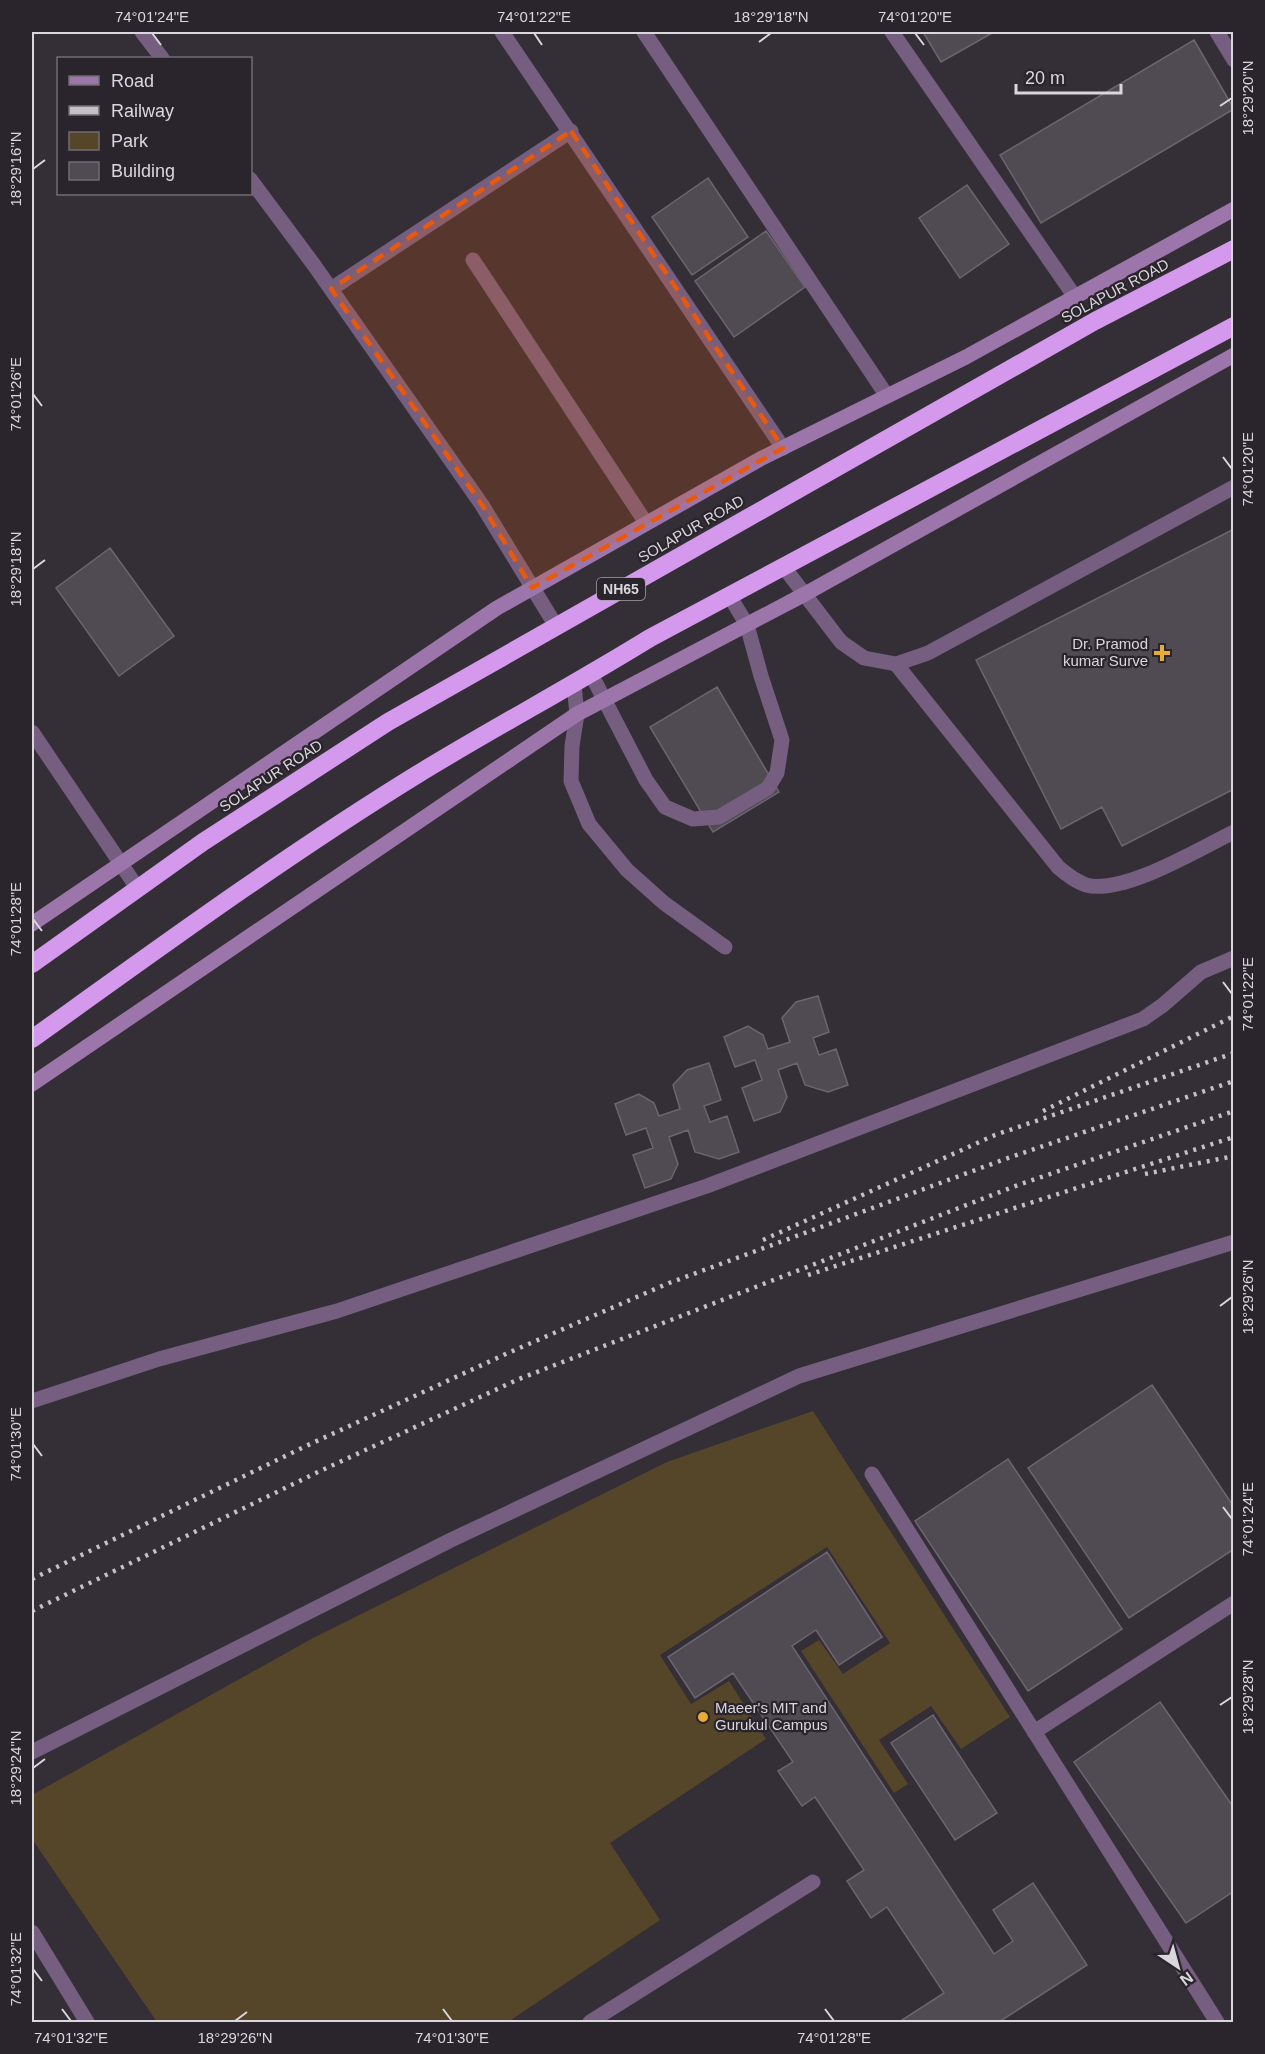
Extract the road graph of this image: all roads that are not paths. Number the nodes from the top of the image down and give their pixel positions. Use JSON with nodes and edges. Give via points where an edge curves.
{"nodes":[{"id":1,"x":142,"y":32,"type":"edge"},
{"id":2,"x":502,"y":32,"type":"edge"},
{"id":3,"x":644,"y":32,"type":"edge"},
{"id":4,"x":892,"y":32,"type":"edge"},
{"id":5,"x":1217,"y":32,"type":"edge"},
{"id":6,"x":161,"y":57,"type":"edge"},
{"id":7,"x":1233,"y":60,"type":"edge"},
{"id":8,"x":571,"y":131,"type":"junction"},
{"id":9,"x":252,"y":182,"type":"edge"},
{"id":10,"x":1233,"y":210,"type":"edge"},
{"id":11,"x":1233,"y":249,"type":"edge"},
{"id":12,"x":473,"y":260,"type":"dead end"},
{"id":13,"x":331,"y":289,"type":"junction"},
{"id":14,"x":1075,"y":297,"type":"junction"},
{"id":15,"x":1233,"y":326,"type":"edge"},
{"id":16,"x":1233,"y":355,"type":"edge"},
{"id":17,"x":886,"y":396,"type":"junction"},
{"id":18,"x":783,"y":448,"type":"junction"},
{"id":19,"x":1233,"y":487,"type":"edge"},
{"id":20,"x":646,"y":523,"type":"junction"},
{"id":21,"x":783,"y":566,"type":"junction"},
{"id":22,"x":532,"y":588,"type":"junction"},
{"id":23,"x":805,"y":594,"type":"junction"},
{"id":24,"x":729,"y":595,"type":"junction"},
{"id":25,"x":747,"y":625,"type":"junction"},
{"id":26,"x":556,"y":626,"type":"junction"},
{"id":27,"x":896,"y":664,"type":"junction"},
{"id":28,"x":591,"y":674,"type":"junction"},
{"id":29,"x":574,"y":685,"type":"junction"},
{"id":30,"x":604,"y":700,"type":"junction"},
{"id":31,"x":577,"y":714,"type":"junction"},
{"id":32,"x":32,"y":732,"type":"edge"},
{"id":33,"x":1233,"y":832,"type":"edge"},
{"id":34,"x":120,"y":865,"type":"junction"},
{"id":35,"x":138,"y":889,"type":"junction"},
{"id":36,"x":32,"y":924,"type":"edge"},
{"id":37,"x":725,"y":947,"type":"dead end"},
{"id":38,"x":1233,"y":958,"type":"edge"},
{"id":39,"x":32,"y":964,"type":"edge"},
{"id":40,"x":32,"y":1039,"type":"edge"},
{"id":41,"x":32,"y":1084,"type":"edge"},
{"id":42,"x":1233,"y":1242,"type":"edge"},
{"id":43,"x":32,"y":1401,"type":"edge"},
{"id":44,"x":872,"y":1474,"type":"dead end"},
{"id":45,"x":1233,"y":1603,"type":"edge"},
{"id":46,"x":1034,"y":1732,"type":"junction"},
{"id":47,"x":32,"y":1752,"type":"edge"},
{"id":48,"x":813,"y":1882,"type":"dead end"},
{"id":49,"x":32,"y":1932,"type":"edge"},
{"id":50,"x":87,"y":2022,"type":"edge"},
{"id":51,"x":590,"y":2022,"type":"edge"},
{"id":52,"x":1217,"y":2022,"type":"edge"}],
"edges":[{"from":1,"to":6,"type":"street"},
{"from":2,"to":8,"type":"street"},
{"from":3,"to":17,"type":"street"},
{"from":4,"to":14,"type":"street"},
{"from":5,"to":7,"type":"street"},
{"from":8,"to":13,"type":"street"},
{"from":8,"to":18,"type":"street"},
{"from":9,"to":13,"type":"street"},
{"from":10,"to":14,"type":"street"},
{"from":11,"to":26,"type":"highway","name":"SOLAPUR ROAD","number":"NH65","via":[[1095,321]]},
{"from":12,"to":20,"type":"street"},
{"from":13,"to":22,"type":"street","via":[[482,505]]},
{"from":14,"to":17,"type":"street"},
{"from":15,"to":21,"type":"highway"},
{"from":16,"to":23,"type":"street"},
{"from":17,"to":18,"type":"street"},
{"from":18,"to":20,"type":"street"},
{"from":19,"to":27,"type":"street","via":[[928,653]]},
{"from":20,"to":22,"type":"street"},
{"from":21,"to":23,"type":"street"},
{"from":21,"to":24,"type":"highway"},
{"from":22,"to":26,"type":"street"},
{"from":22,"to":34,"type":"street"},
{"from":23,"to":25,"type":"street"},
{"from":23,"to":27,"type":"street","via":[[841,642],[864,658]]},
{"from":24,"to":25,"type":"street"},
{"from":24,"to":28,"type":"highway"},
{"from":25,"to":30,"type":"street"},
{"from":25,"to":30,"type":"street","via":[[782,740],[777,773],[768,788],[718,817],[693,819],[665,807],[646,780]]},
{"from":26,"to":35,"type":"highway","name":"SOLAPUR ROAD","number":"NH65","via":[[388,722]]},
{"from":27,"to":33,"type":"street","via":[[1058,867],[1086,885],[1126,882]]},
{"from":28,"to":29,"type":"highway"},
{"from":28,"to":30,"type":"street"},
{"from":29,"to":31,"type":"street"},
{"from":29,"to":40,"type":"highway","via":[[419,773],[265,873]]},
{"from":30,"to":31,"type":"street"},
{"from":31,"to":37,"type":"street","via":[[571,781],[589,824],[627,870],[664,903]]},
{"from":31,"to":41,"type":"street"},
{"from":32,"to":34,"type":"street"},
{"from":34,"to":35,"type":"street"},
{"from":34,"to":36,"type":"street"},
{"from":35,"to":39,"type":"highway","name":"SOLAPUR ROAD","number":"NH65"},
{"from":38,"to":43,"type":"street","via":[[1201,972],[1143,1019],[707,1186],[338,1311],[159,1359]]},
{"from":42,"to":47,"type":"street","via":[[799,1376],[452,1540]]},
{"from":44,"to":46,"type":"street"},
{"from":45,"to":46,"type":"street"},
{"from":46,"to":52,"type":"street"},
{"from":48,"to":51,"type":"street"},
{"from":49,"to":50,"type":"street"}]}
